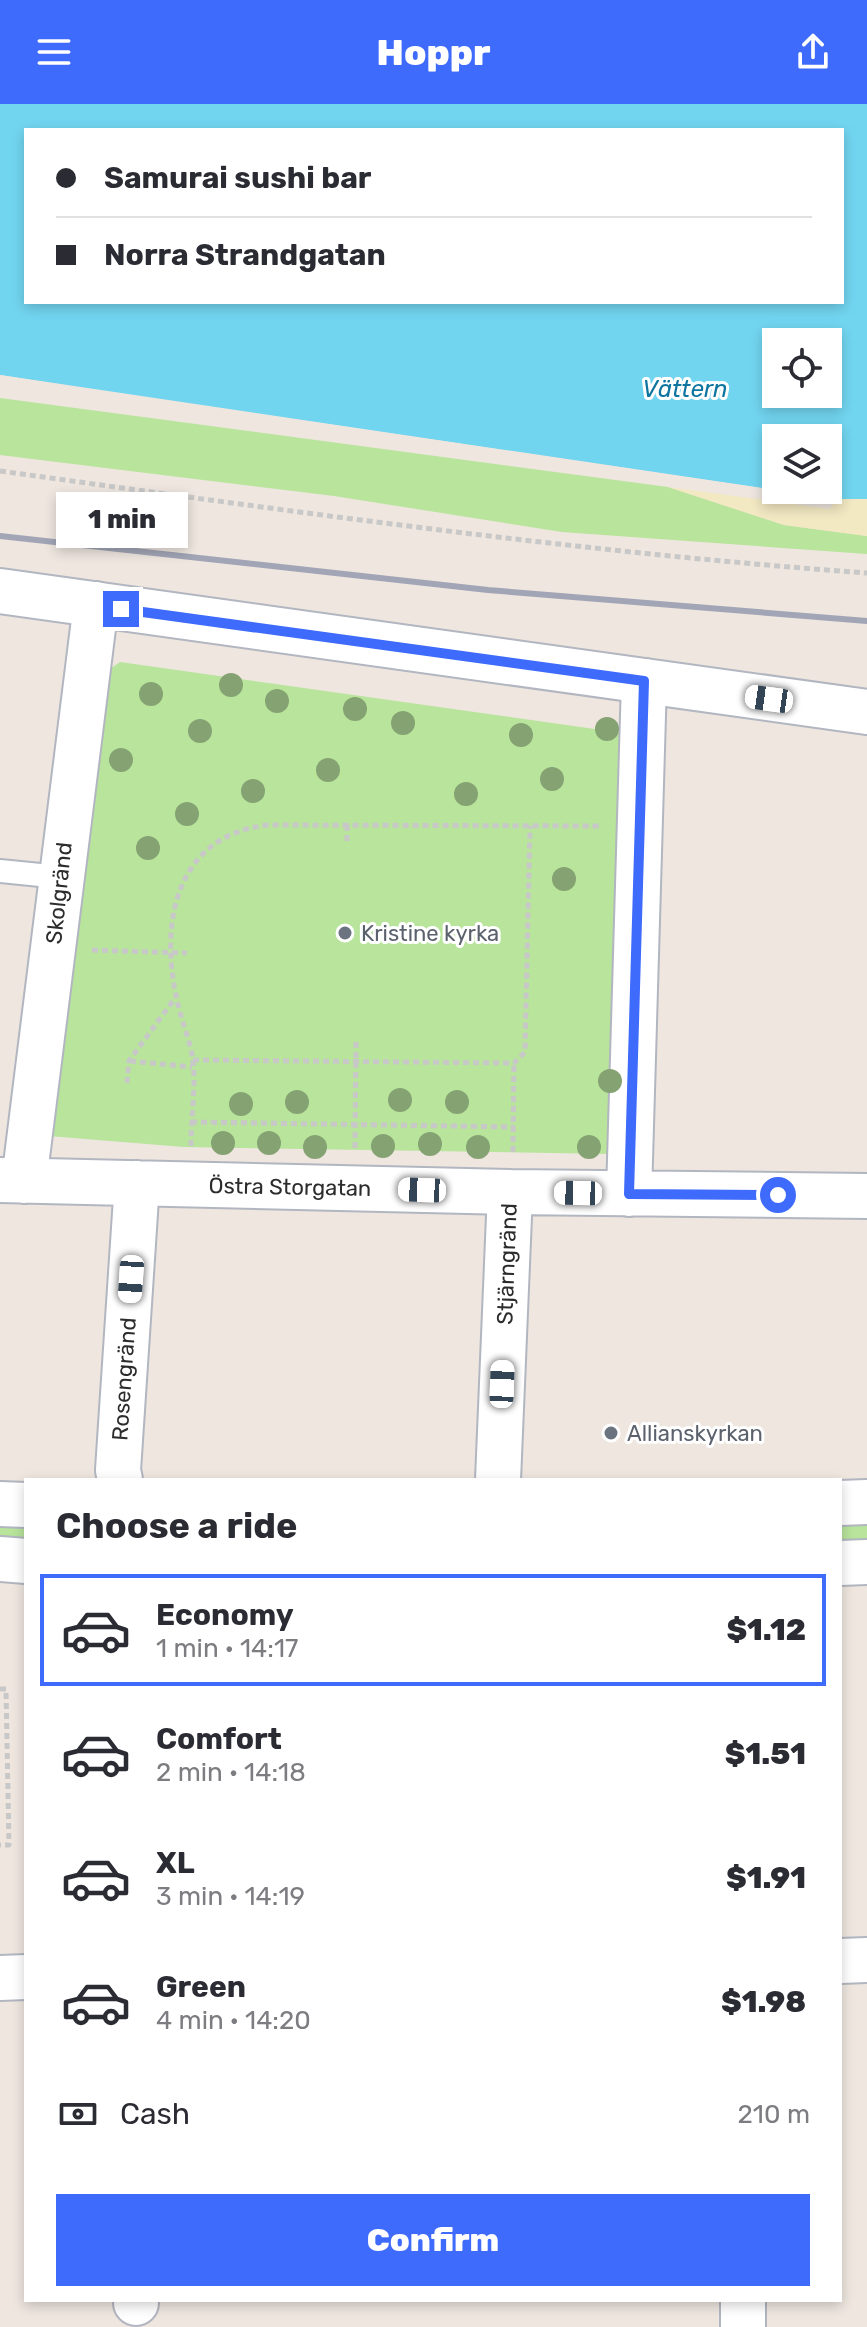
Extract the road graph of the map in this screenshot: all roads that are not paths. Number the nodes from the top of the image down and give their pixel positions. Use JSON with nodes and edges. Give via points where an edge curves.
{"nodes":[{"id":1,"x":0,"y":591,"type":"edge"},
{"id":2,"x":96,"y":604,"type":"junction"},
{"id":3,"x":644,"y":681,"type":"junction"},
{"id":4,"x":867,"y":712,"type":"edge"},
{"id":5,"x":0,"y":871,"type":"edge"},
{"id":6,"x":60,"y":877,"type":"junction"},
{"id":7,"x":12,"y":1180,"type":"edge"},
{"id":8,"x":137,"y":1183,"type":"junction"},
{"id":9,"x":510,"y":1192,"type":"junction"},
{"id":10,"x":629,"y":1194,"type":"junction"},
{"id":11,"x":867,"y":1196,"type":"edge"},
{"id":12,"x":120,"y":1478,"type":"edge"},
{"id":13,"x":498,"y":1478,"type":"edge"},
{"id":14,"x":867,"y":1502,"type":"edge"},
{"id":15,"x":842,"y":1503,"type":"edge"},
{"id":16,"x":0,"y":1504,"type":"edge"},
{"id":17,"x":24,"y":1505,"type":"edge"},
{"id":18,"x":0,"y":1559,"type":"edge"},
{"id":19,"x":24,"y":1561,"type":"edge"},
{"id":20,"x":867,"y":1562,"type":"edge"},
{"id":21,"x":842,"y":1563,"type":"edge"},
{"id":22,"x":867,"y":1960,"type":"edge"},
{"id":23,"x":842,"y":1961,"type":"edge"},
{"id":24,"x":24,"y":1977,"type":"edge"},
{"id":25,"x":0,"y":1978,"type":"edge"},
{"id":26,"x":743,"y":2302,"type":"edge"},
{"id":27,"x":743,"y":2327,"type":"edge"}],
"edges":[{"from":1,"to":2,"type":"street"},
{"from":2,"to":3,"type":"street"},
{"from":2,"to":6,"type":"street","name":"Skolgränd"},
{"from":3,"to":4,"type":"street"},
{"from":3,"to":10,"type":"street"},
{"from":5,"to":6,"type":"lane"},
{"from":6,"to":7,"type":"street","name":"Skolgränd"},
{"from":7,"to":8,"type":"street","name":"Östra Storgatan"},
{"from":8,"to":9,"type":"street","name":"Östra Storgatan"},
{"from":8,"to":12,"type":"street","name":"Rosengränd"},
{"from":9,"to":10,"type":"street","name":"Östra Storgatan"},
{"from":9,"to":13,"type":"street","name":"Stjärngränd"},
{"from":10,"to":11,"type":"street","name":"Östra Storgatan"},
{"from":14,"to":15,"type":"street"},
{"from":16,"to":17,"type":"street"},
{"from":18,"to":19,"type":"street"},
{"from":20,"to":21,"type":"street"},
{"from":22,"to":23,"type":"street"},
{"from":24,"to":25,"type":"street"},
{"from":26,"to":27,"type":"street"}]}
